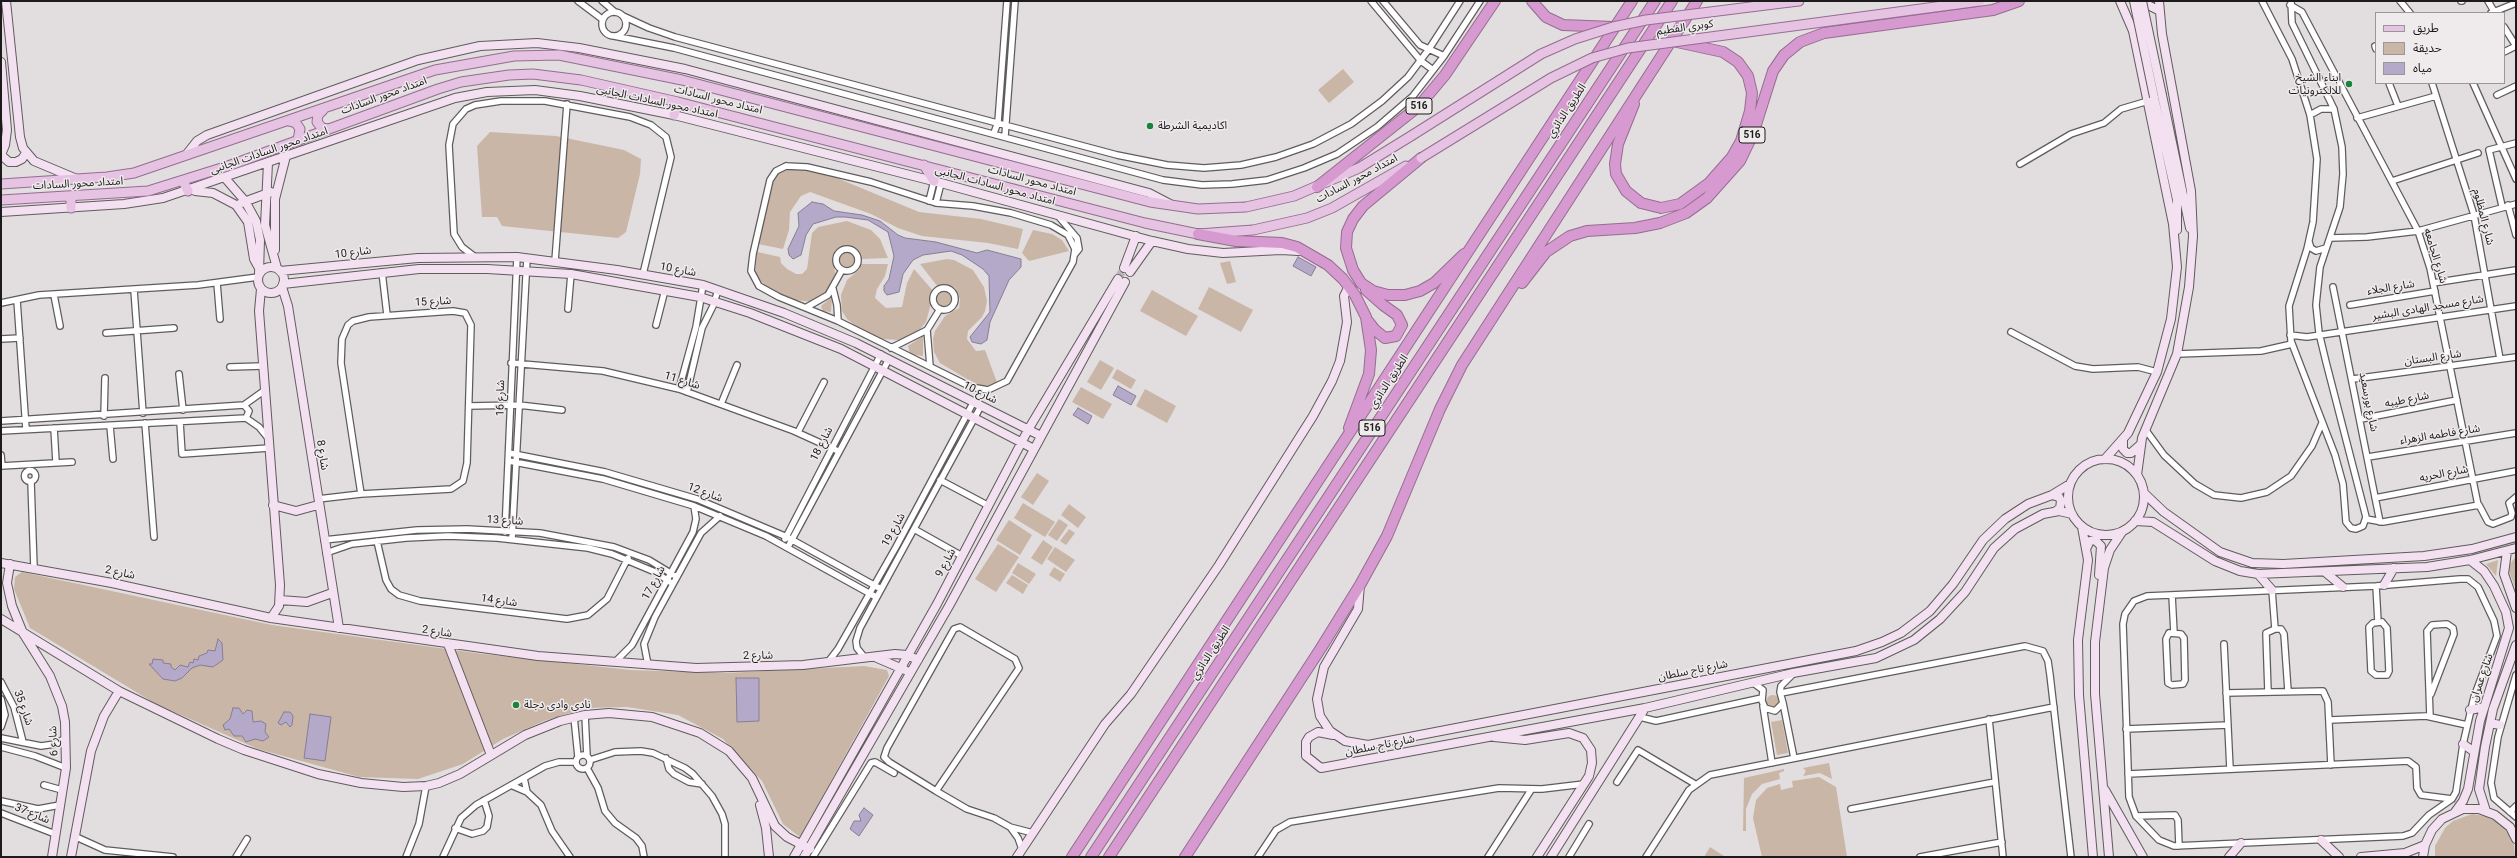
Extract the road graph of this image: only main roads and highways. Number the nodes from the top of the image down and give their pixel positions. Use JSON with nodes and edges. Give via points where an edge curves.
{"nodes":[{"id":1,"x":1494,"y":1,"type":"edge"},
{"id":2,"x":1532,"y":1,"type":"edge"},
{"id":3,"x":1632,"y":1,"type":"edge"},
{"id":4,"x":1655,"y":1,"type":"edge"},
{"id":5,"x":1672,"y":1,"type":"edge"},
{"id":6,"x":1697,"y":1,"type":"edge"},
{"id":7,"x":1794,"y":1,"type":"edge"},
{"id":8,"x":1980,"y":1,"type":"edge"},
{"id":9,"x":2018,"y":1,"type":"edge"},
{"id":10,"x":1612,"y":27,"type":"junction"},
{"id":11,"x":1676,"y":42,"type":"junction"},
{"id":12,"x":1638,"y":90,"type":"junction"},
{"id":13,"x":678,"y":102,"type":"junction"},
{"id":14,"x":323,"y":110,"type":"junction"},
{"id":15,"x":674,"y":115,"type":"road end"},
{"id":16,"x":289,"y":121,"type":"junction"},
{"id":17,"x":329,"y":129,"type":"junction"},
{"id":18,"x":1411,"y":136,"type":"joint"},
{"id":19,"x":298,"y":140,"type":"junction"},
{"id":20,"x":1420,"y":158,"type":"junction"},
{"id":21,"x":924,"y":165,"type":"junction"},
{"id":22,"x":184,"y":181,"type":"junction"},
{"id":23,"x":937,"y":182,"type":"road end"},
{"id":24,"x":1,"y":184,"type":"edge"},
{"id":25,"x":1317,"y":187,"type":"junction"},
{"id":26,"x":188,"y":191,"type":"road end"},
{"id":27,"x":71,"y":197,"type":"junction"},
{"id":28,"x":1,"y":200,"type":"edge"},
{"id":29,"x":71,"y":208,"type":"road end"},
{"id":30,"x":1198,"y":234,"type":"junction"},
{"id":31,"x":1473,"y":246,"type":"junction"},
{"id":32,"x":1361,"y":283,"type":"junction"},
{"id":33,"x":1495,"y":312,"type":"junction"},
{"id":34,"x":1366,"y":317,"type":"junction"},
{"id":35,"x":1342,"y":446,"type":"junction"},
{"id":36,"x":1072,"y":857,"type":"edge"},
{"id":37,"x":1091,"y":857,"type":"edge"},
{"id":38,"x":1109,"y":857,"type":"edge"},
{"id":39,"x":1185,"y":857,"type":"edge"}],
"edges":[{"from":1,"to":25,"type":"highway","number":"516","via":[[1445,75],[1419,106]]},
{"from":2,"to":10,"type":"highway","via":[[1546,17],[1562,25]]},
{"from":3,"to":31,"type":"highway","name":"الطريق الدائري","number":"516","via":[[1535,146]]},
{"from":4,"to":37,"type":"highway","name":"الطريق الدائري","number":"516"},
{"from":5,"to":38,"type":"highway","number":"516"},
{"from":6,"to":12,"type":"highway","number":"516"},
{"from":7,"to":10,"type":"main road","name":"كوبري الفطيم","bridge":true,"via":[[1646,20]]},
{"from":8,"to":11,"type":"main road","name":"كوبري الفطيم","bridge":true},
{"from":9,"to":33,"type":"highway","number":"516","via":[[1988,11],[1824,33],[1800,42],[1784,55],[1773,71],[1753,134],[1740,161],[1707,198],[1686,213],[1660,223],[1635,228],[1578,232],[1561,240],[1546,252],[1508,300]]},
{"from":10,"to":18,"type":"main road","name":"كوبري الفطيم","bridge":true,"via":[[1541,54]]},
{"from":11,"to":12,"type":"highway","number":"516","via":[[1715,49],[1738,62],[1750,85],[1750,111],[1741,141],[1732,157],[1709,184],[1680,204],[1671,207],[1651,207],[1641,203],[1626,191],[1616,174],[1617,149]]},
{"from":11,"to":20,"type":"main road","name":"كوبري الفطيم","bridge":true,"via":[[1628,48],[1592,58],[1551,78]]},
{"from":12,"to":33,"type":"highway","number":"516"},
{"from":13,"to":15,"type":"main road"},
{"from":13,"to":17,"type":"main road","name":"امتداد محور السادات","via":[[557,76],[509,74],[438,89]]},
{"from":13,"to":21,"type":"main road","name":"امتداد محور السادات"},
{"from":14,"to":16,"type":"main road","name":"امتداد محور السادات"},
{"from":14,"to":17,"type":"main road","via":[[318,115],[317,122],[322,128]]},
{"from":14,"to":25,"type":"main road","name":"امتداد محور السادات","via":[[435,70],[460,64],[514,56],[558,55],[682,80],[1174,207],[1246,207],[1277,201]]},
{"from":16,"to":19,"type":"main road","via":[[296,123],[300,129]]},
{"from":16,"to":24,"type":"main road","name":"امتداد محور السادات","via":[[134,173],[77,180]]},
{"from":17,"to":19,"type":"main road","name":"امتداد محور السادات"},
{"from":18,"to":25,"type":"main road","name":"امتداد محور السادات","via":[[1359,168]]},
{"from":19,"to":22,"type":"main road","name":"امتداد محور السادات"},
{"from":20,"to":30,"type":"main road","name":"امتداد محور السادات","via":[[1357,195],[1307,218],[1254,230]]},
{"from":20,"to":32,"type":"highway","via":[[1363,206],[1353,219],[1346,248],[1352,270]]},
{"from":21,"to":23,"type":"main road"},
{"from":21,"to":30,"type":"main road","name":"امتداد محور السادات","via":[[1145,223]]},
{"from":22,"to":26,"type":"main road"},
{"from":22,"to":27,"type":"main road","name":"امتداد محور السادات","via":[[148,191]]},
{"from":27,"to":28,"type":"main road","name":"امتداد محور السادات"},
{"from":27,"to":29,"type":"main road"},
{"from":30,"to":34,"type":"highway","number":"516","via":[[1236,241],[1282,243],[1311,254],[1334,269],[1348,286]]},
{"from":31,"to":32,"type":"highway","number":"516","via":[[1434,283],[1420,291],[1405,295],[1388,295],[1373,291]]},
{"from":31,"to":35,"type":"highway","name":"الطريق الدائري","number":"516"},
{"from":32,"to":34,"type":"highway","via":[[1375,299],[1397,315],[1401,320],[1400,331],[1391,338],[1385,338],[1375,330]]},
{"from":33,"to":39,"type":"highway","number":"516","via":[[1450,386],[1387,536],[1360,584]]},
{"from":34,"to":35,"type":"highway","number":"516","via":[[1371,350],[1369,374]]},
{"from":35,"to":36,"type":"highway","name":"الطريق الدائري","number":"516"}]}
